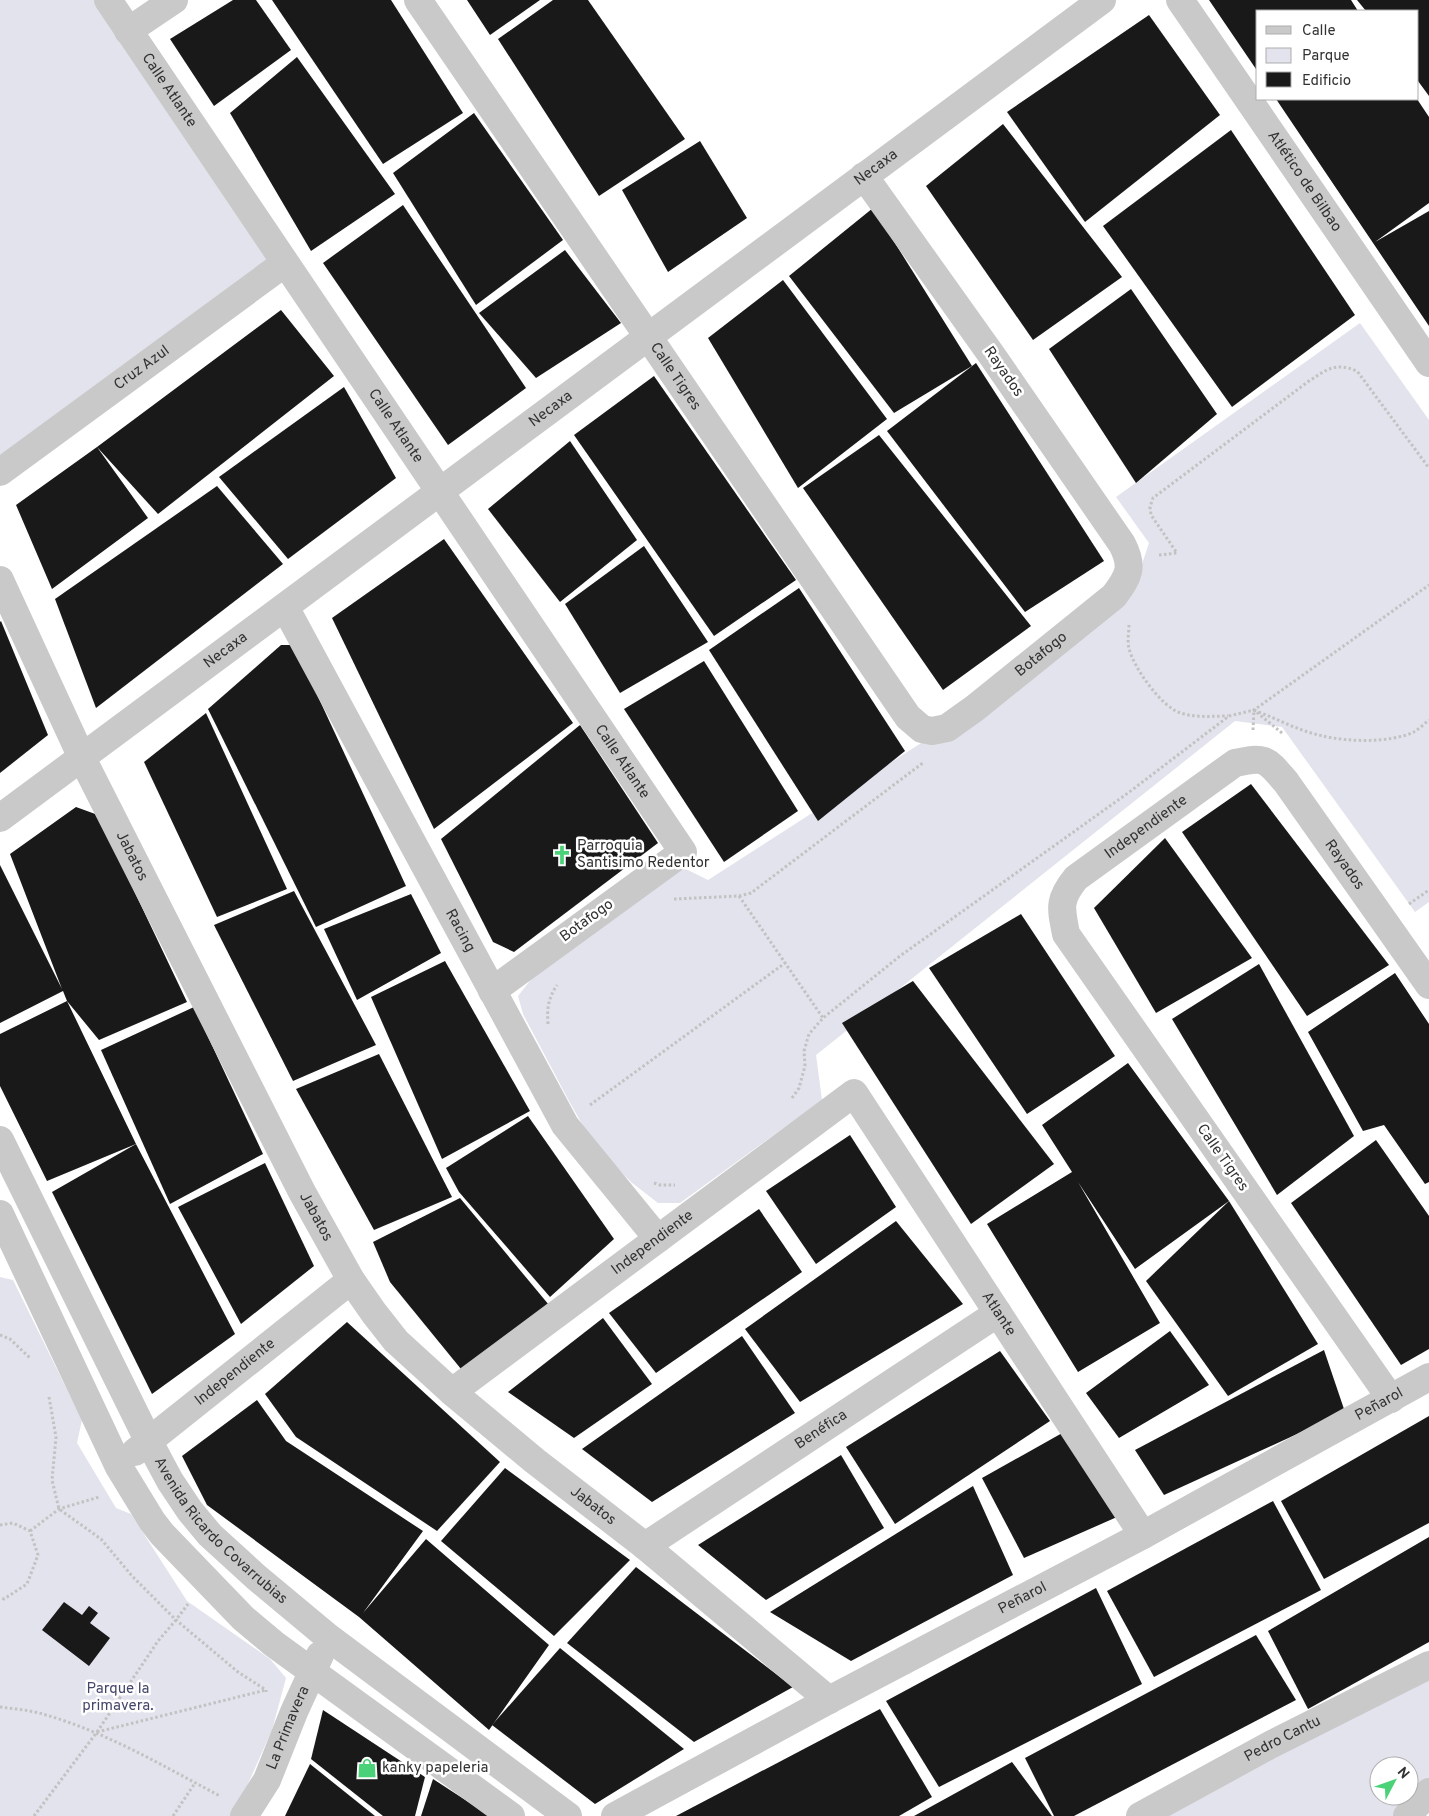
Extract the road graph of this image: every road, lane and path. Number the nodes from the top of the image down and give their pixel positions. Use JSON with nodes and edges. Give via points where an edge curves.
{"nodes":[{"id":1,"x":108,"y":0,"type":"edge"},
{"id":2,"x":174,"y":0,"type":"edge"},
{"id":3,"x":418,"y":0,"type":"edge"},
{"id":4,"x":1102,"y":0,"type":"edge"},
{"id":5,"x":1180,"y":0,"type":"edge"},
{"id":6,"x":128,"y":31,"type":"junction"},
{"id":7,"x":864,"y":176,"type":"junction"},
{"id":8,"x":285,"y":263,"type":"junction"},
{"id":9,"x":648,"y":337,"type":"junction"},
{"id":10,"x":1429,"y":363,"type":"edge"},
{"id":11,"x":1429,"y":468,"type":"edge"},
{"id":12,"x":0,"y":472,"type":"edge"},
{"id":13,"x":439,"y":492,"type":"junction"},
{"id":14,"x":1129,"y":565,"type":"junction"},
{"id":15,"x":0,"y":580,"type":"edge"},
{"id":16,"x":1429,"y":585,"type":"edge"},
{"id":17,"x":285,"y":607,"type":"junction"},
{"id":18,"x":1132,"y":617,"type":"dead end"},
{"id":19,"x":1254,"y":710,"type":"junction"},
{"id":20,"x":1228,"y":716,"type":"junction"},
{"id":21,"x":1429,"y":720,"type":"edge"},
{"id":22,"x":947,"y":728,"type":"joint"},
{"id":23,"x":1287,"y":739,"type":"dead end"},
{"id":24,"x":82,"y":758,"type":"junction"},
{"id":25,"x":930,"y":758,"type":"dead end"},
{"id":26,"x":1250,"y":759,"type":"junction"},
{"id":27,"x":0,"y":818,"type":"edge"},
{"id":28,"x":682,"y":852,"type":"joint"},
{"id":29,"x":739,"y":896,"type":"junction"},
{"id":30,"x":673,"y":899,"type":"dead end"},
{"id":31,"x":1062,"y":913,"type":"joint"},
{"id":32,"x":784,"y":962,"type":"junction"},
{"id":33,"x":564,"y":979,"type":"dead end"},
{"id":34,"x":1429,"y":985,"type":"edge"},
{"id":35,"x":492,"y":991,"type":"junction"},
{"id":36,"x":822,"y":1018,"type":"junction"},
{"id":37,"x":549,"y":1031,"type":"dead end"},
{"id":38,"x":854,"y":1093,"type":"joint"},
{"id":39,"x":584,"y":1097,"type":"dead end"},
{"id":40,"x":789,"y":1100,"type":"dead end"},
{"id":41,"x":589,"y":1106,"type":"junction"},
{"id":42,"x":594,"y":1113,"type":"dead end"},
{"id":43,"x":0,"y":1140,"type":"edge"},
{"id":44,"x":650,"y":1182,"type":"dead end"},
{"id":45,"x":679,"y":1182,"type":"dead end"},
{"id":46,"x":32,"y":1203,"type":"junction"},
{"id":47,"x":2,"y":1228,"type":"edge"},
{"id":48,"x":658,"y":1239,"type":"junction"},
{"id":49,"x":351,"y":1280,"type":"junction"},
{"id":50,"x":998,"y":1313,"type":"junction"},
{"id":51,"x":0,"y":1335,"type":"edge"},
{"id":52,"x":34,"y":1364,"type":"dead end"},
{"id":53,"x":1429,"y":1377,"type":"edge"},
{"id":54,"x":48,"y":1389,"type":"dead end"},
{"id":55,"x":452,"y":1392,"type":"junction"},
{"id":56,"x":1391,"y":1399,"type":"junction"},
{"id":57,"x":148,"y":1440,"type":"junction"},
{"id":58,"x":125,"y":1477,"type":"junction"},
{"id":59,"x":59,"y":1509,"type":"junction"},
{"id":60,"x":0,"y":1525,"type":"edge"},
{"id":61,"x":30,"y":1532,"type":"junction"},
{"id":62,"x":1143,"y":1535,"type":"junction"},
{"id":63,"x":645,"y":1546,"type":"junction"},
{"id":64,"x":205,"y":1579,"type":"junction"},
{"id":65,"x":0,"y":1598,"type":"edge"},
{"id":66,"x":176,"y":1620,"type":"junction"},
{"id":67,"x":328,"y":1637,"type":"junction"},
{"id":68,"x":1429,"y":1665,"type":"edge"},
{"id":69,"x":312,"y":1672,"type":"junction"},
{"id":70,"x":266,"y":1690,"type":"junction"},
{"id":71,"x":265,"y":1699,"type":"dead end"},
{"id":72,"x":829,"y":1700,"type":"junction"},
{"id":73,"x":0,"y":1707,"type":"edge"},
{"id":74,"x":294,"y":1712,"type":"junction"},
{"id":75,"x":97,"y":1732,"type":"junction"},
{"id":76,"x":195,"y":1783,"type":"junction"},
{"id":77,"x":1429,"y":1792,"type":"edge"},
{"id":78,"x":245,"y":1814,"type":"edge"},
{"id":79,"x":34,"y":1816,"type":"edge"},
{"id":80,"x":173,"y":1816,"type":"edge"},
{"id":81,"x":511,"y":1816,"type":"edge"},
{"id":82,"x":568,"y":1816,"type":"edge"},
{"id":83,"x":615,"y":1816,"type":"edge"},
{"id":84,"x":1140,"y":1816,"type":"edge"},
{"id":85,"x":1407,"y":1816,"type":"edge"}],
"edges":[{"from":1,"to":6,"type":"street","name":"Calle Atlante"},
{"from":2,"to":6,"type":"street"},
{"from":3,"to":9,"type":"street","name":"Calle Tigres"},
{"from":4,"to":7,"type":"street","name":"Necaxa"},
{"from":5,"to":10,"type":"street","name":"Atlético de Bilbao"},
{"from":6,"to":8,"type":"street","name":"Calle Atlante"},
{"from":7,"to":9,"type":"street","name":"Necaxa"},
{"from":7,"to":14,"type":"street","name":"Rayados","via":[[1122,544]]},
{"from":8,"to":12,"type":"street","name":"Cruz Azul"},
{"from":8,"to":13,"type":"street","name":"Calle Atlante"},
{"from":9,"to":13,"type":"street","name":"Necaxa"},
{"from":9,"to":22,"type":"street","name":"Calle Tigres","via":[[908,718],[922,729]]},
{"from":11,"to":14,"type":"path","via":[[1357,371],[1344,366],[1330,368],[1153,498],[1151,515],[1177,553]]},
{"from":13,"to":17,"type":"street","name":"Necaxa"},
{"from":13,"to":28,"type":"street","name":"Calle Atlante"},
{"from":14,"to":22,"type":"street","name":"Botafogo","via":[[1114,596]]},
{"from":15,"to":24,"type":"street","name":"Jabatos"},
{"from":16,"to":19,"type":"path"},
{"from":17,"to":24,"type":"street","name":"Necaxa"},
{"from":17,"to":35,"type":"street","name":"Racing"},
{"from":18,"to":20,"type":"path","via":[[1128,647],[1134,665],[1166,706],[1192,716]]},
{"from":19,"to":20,"type":"path"},
{"from":19,"to":21,"type":"path","via":[[1300,729],[1347,740],[1395,737],[1414,732]]},
{"from":19,"to":23,"type":"path"},
{"from":19,"to":26,"type":"path"},
{"from":20,"to":36,"type":"path","via":[[900,956]]},
{"from":24,"to":27,"type":"street","name":"Necaxa"},
{"from":24,"to":49,"type":"street","name":"Jabatos","via":[[302,1192]]},
{"from":25,"to":29,"type":"path","via":[[762,886]]},
{"from":26,"to":31,"type":"street","name":"Independiente","via":[[1235,763],[1076,878],[1063,897]]},
{"from":26,"to":34,"type":"street","name":"Rayados","via":[[1269,762],[1286,782]]},
{"from":28,"to":35,"type":"street","name":"Botafogo"},
{"from":29,"to":30,"type":"path"},
{"from":29,"to":32,"type":"path"},
{"from":31,"to":56,"type":"street","name":"Calle Tigres","via":[[1066,934]]},
{"from":32,"to":36,"type":"path"},
{"from":32,"to":41,"type":"path"},
{"from":33,"to":37,"type":"path","via":[[550,997],[547,1009]]},
{"from":35,"to":48,"type":"street","name":"Racing","via":[[565,1126]]},
{"from":36,"to":40,"type":"path","via":[[809,1034],[799,1088]]},
{"from":38,"to":48,"type":"street","name":"Independiente"},
{"from":38,"to":50,"type":"street","name":"Atlante"},
{"from":39,"to":41,"type":"path"},
{"from":41,"to":42,"type":"path"},
{"from":43,"to":46,"type":"street","name":"Avenida Ricardo Covarrubias"},
{"from":44,"to":45,"type":"path","via":[[673,1185]]},
{"from":46,"to":47,"type":"street"},
{"from":46,"to":57,"type":"street","name":"Avenida Ricardo Covarrubias"},
{"from":47,"to":58,"type":"street"},
{"from":48,"to":55,"type":"street","name":"Independiente"},
{"from":49,"to":55,"type":"street","name":"Jabatos","via":[[396,1341]]},
{"from":49,"to":57,"type":"street","name":"Independiente"},
{"from":50,"to":62,"type":"street","name":"Atlante"},
{"from":50,"to":63,"type":"street","name":"Benéfica"},
{"from":51,"to":52,"type":"path","via":[[29,1355]]},
{"from":53,"to":56,"type":"street","name":"Peñarol"},
{"from":54,"to":59,"type":"path","via":[[56,1437],[52,1480]]},
{"from":55,"to":63,"type":"street","name":"Jabatos"},
{"from":56,"to":62,"type":"street","name":"Peñarol"},
{"from":57,"to":58,"type":"street","name":"Independiente"},
{"from":57,"to":67,"type":"street","name":"Avenida Ricardo Covarrubias","via":[[170,1481],[210,1535]]},
{"from":58,"to":59,"type":"path"},
{"from":58,"to":64,"type":"street","via":[[162,1534]]},
{"from":59,"to":61,"type":"path"},
{"from":59,"to":66,"type":"path","via":[[102,1539],[132,1576]]},
{"from":60,"to":61,"type":"path","via":[[13,1523]]},
{"from":61,"to":65,"type":"path","via":[[38,1555],[28,1584],[4,1599]]},
{"from":62,"to":72,"type":"street","name":"Peñarol"},
{"from":63,"to":72,"type":"street","name":"Jabatos"},
{"from":64,"to":66,"type":"path"},
{"from":64,"to":69,"type":"street","via":[[243,1618]]},
{"from":66,"to":70,"type":"path","via":[[238,1672]]},
{"from":66,"to":75,"type":"path","via":[[158,1641]]},
{"from":67,"to":69,"type":"street","name":"La Primavera"},
{"from":67,"to":82,"type":"street","name":"Avenida Ricardo Covarrubias"},
{"from":68,"to":84,"type":"street","name":"Pedro Cantu"},
{"from":69,"to":74,"type":"street","name":"La Primavera"},
{"from":69,"to":81,"type":"street"},
{"from":70,"to":71,"type":"path"},
{"from":70,"to":74,"type":"path"},
{"from":70,"to":75,"type":"path"},
{"from":72,"to":83,"type":"street","name":"Peñarol"},
{"from":73,"to":75,"type":"path","via":[[44,1714]]},
{"from":74,"to":78,"type":"street","name":"La Primavera","via":[[267,1780]]},
{"from":75,"to":76,"type":"path"},
{"from":75,"to":79,"type":"path"},
{"from":76,"to":78,"type":"path"},
{"from":76,"to":80,"type":"path"},
{"from":77,"to":85,"type":"street"}]}
